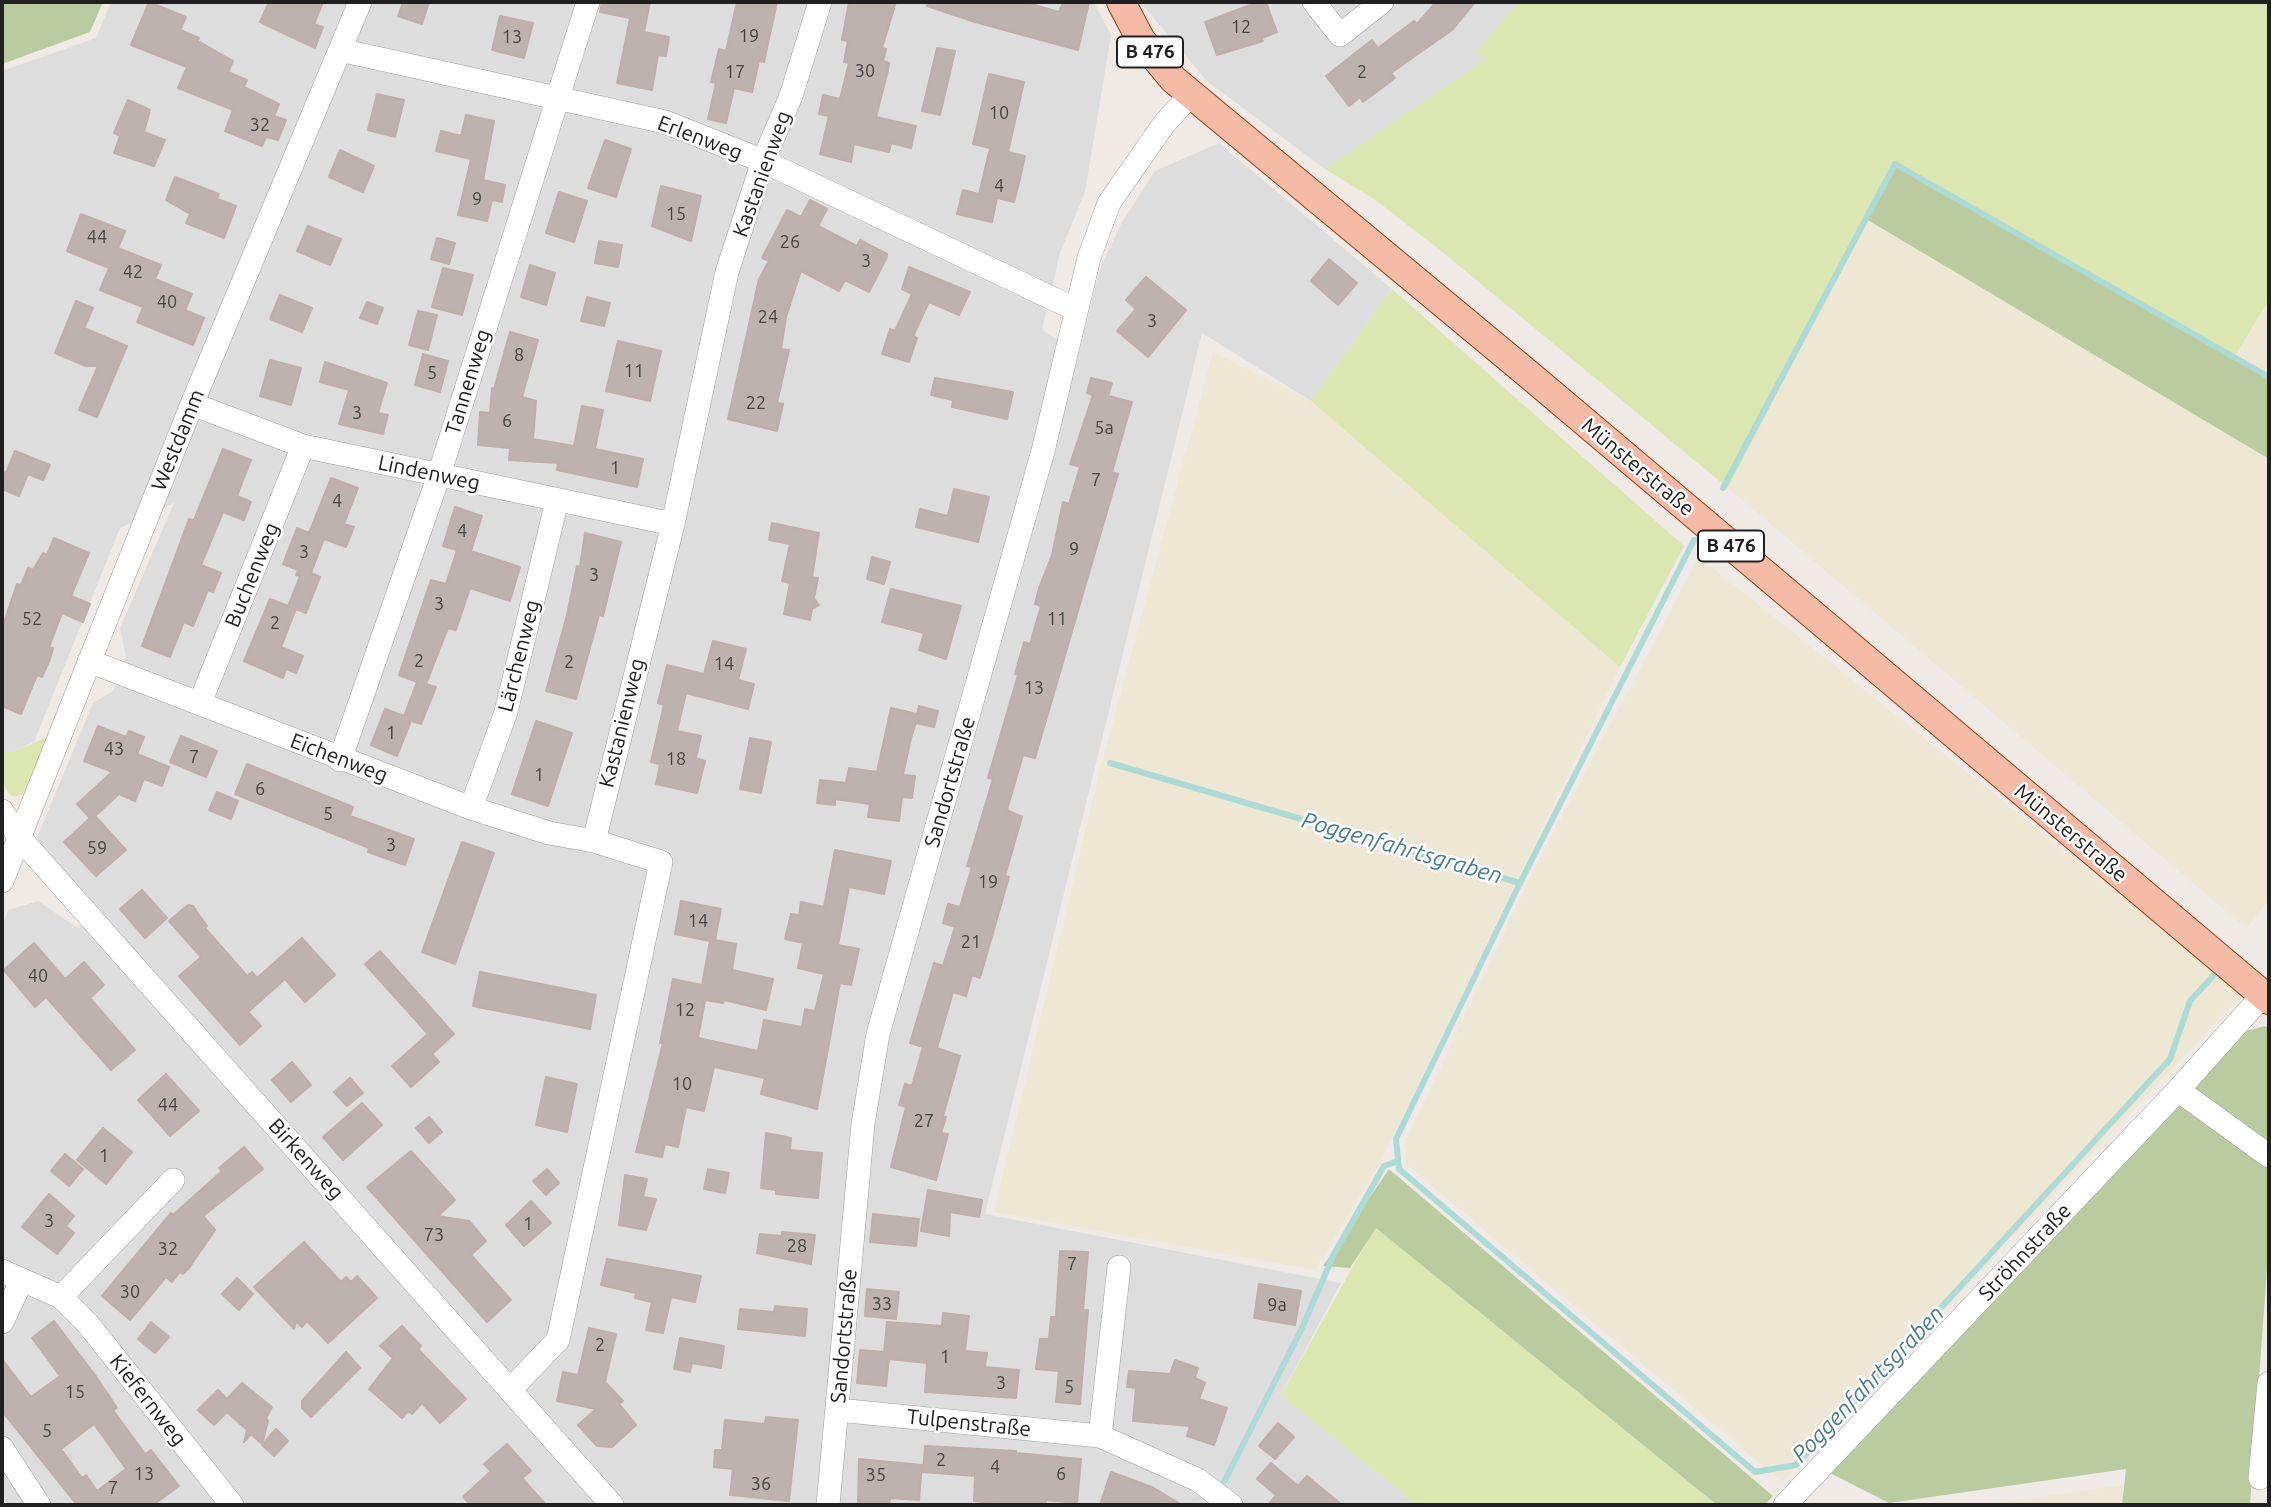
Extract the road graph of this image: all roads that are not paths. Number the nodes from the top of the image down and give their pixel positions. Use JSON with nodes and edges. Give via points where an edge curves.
{"nodes":[{"id":1,"x":360,"y":2,"type":"edge"},
{"id":2,"x":588,"y":2,"type":"edge"},
{"id":3,"x":820,"y":2,"type":"edge"},
{"id":4,"x":1121,"y":2,"type":"edge"},
{"id":5,"x":1314,"y":2,"type":"edge"},
{"id":6,"x":1382,"y":2,"type":"edge"},
{"id":7,"x":340,"y":50,"type":"junction"},
{"id":8,"x":1191,"y":94,"type":"junction"},
{"id":9,"x":556,"y":96,"type":"junction"},
{"id":10,"x":763,"y":162,"type":"junction"},
{"id":11,"x":1075,"y":309,"type":"junction"},
{"id":12,"x":192,"y":404,"type":"junction"},
{"id":13,"x":303,"y":446,"type":"junction"},
{"id":14,"x":439,"y":475,"type":"junction"},
{"id":15,"x":556,"y":501,"type":"junction"},
{"id":16,"x":673,"y":524,"type":"junction"},
{"id":17,"x":89,"y":661,"type":"junction"},
{"id":18,"x":200,"y":703,"type":"junction"},
{"id":19,"x":340,"y":760,"type":"junction"},
{"id":20,"x":471,"y":808,"type":"junction"},
{"id":21,"x":2,"y":811,"type":"edge"},
{"id":22,"x":19,"y":837,"type":"junction"},
{"id":23,"x":594,"y":841,"type":"junction"},
{"id":24,"x":2,"y":881,"type":"edge"},
{"id":25,"x":2266,"y":998,"type":"edge"},
{"id":26,"x":2178,"y":1090,"type":"junction"},
{"id":27,"x":2269,"y":1156,"type":"edge"},
{"id":28,"x":173,"y":1180,"type":"dead end"},
{"id":29,"x":1119,"y":1268,"type":"dead end"},
{"id":30,"x":12,"y":1276,"type":"edge"},
{"id":31,"x":61,"y":1297,"type":"junction"},
{"id":32,"x":2,"y":1322,"type":"edge"},
{"id":33,"x":2269,"y":1383,"type":"edge"},
{"id":34,"x":510,"y":1390,"type":"junction"},
{"id":35,"x":838,"y":1409,"type":"junction"},
{"id":36,"x":1100,"y":1436,"type":"junction"},
{"id":37,"x":2,"y":1448,"type":"edge"},
{"id":38,"x":2260,"y":1478,"type":"dead end"},
{"id":39,"x":39,"y":1505,"type":"edge"},
{"id":40,"x":232,"y":1505,"type":"edge"},
{"id":41,"x":612,"y":1505,"type":"edge"},
{"id":42,"x":828,"y":1505,"type":"edge"},
{"id":43,"x":1231,"y":1505,"type":"edge"},
{"id":44,"x":1785,"y":1505,"type":"edge"}],
"edges":[{"from":1,"to":7,"type":"street","name":"Westdamm"},
{"from":2,"to":9,"type":"street","name":"Tannenweg"},
{"from":3,"to":10,"type":"street","name":"Kastanienweg","via":[[791,96]]},
{"from":4,"to":8,"type":"main road","name":"Münsterstraße","number":"B 476","via":[[1141,40]]},
{"from":5,"to":6,"type":"street","via":[[1340,35]]},
{"from":7,"to":9,"type":"street","name":"Erlenweg"},
{"from":7,"to":12,"type":"street","name":"Westdamm"},
{"from":8,"to":11,"type":"street","name":"Sandortstraße","via":[[1109,203]]},
{"from":8,"to":25,"type":"main road","name":"Münsterstraße","number":"B 476"},
{"from":9,"to":10,"type":"street","name":"Erlenweg","via":[[665,122]]},
{"from":9,"to":14,"type":"street","name":"Tannenweg"},
{"from":10,"to":11,"type":"street","name":"Erlenweg"},
{"from":10,"to":16,"type":"street","name":"Kastanienweg","via":[[727,272]]},
{"from":11,"to":35,"type":"street","name":"Sandortstraße","via":[[1043,451],[878,1034],[863,1124]]},
{"from":12,"to":13,"type":"street","name":"Lindenweg"},
{"from":12,"to":17,"type":"street","name":"Westdamm"},
{"from":13,"to":14,"type":"street","name":"Lindenweg"},
{"from":13,"to":18,"type":"street","name":"Buchenweg"},
{"from":14,"to":15,"type":"street","name":"Lindenweg"},
{"from":14,"to":19,"type":"street","name":"Tannenweg"},
{"from":15,"to":16,"type":"street","name":"Lindenweg"},
{"from":15,"to":20,"type":"street","name":"Lärchenweg","via":[[506,712]]},
{"from":16,"to":23,"type":"street","name":"Kastanienweg"},
{"from":17,"to":18,"type":"street","name":"Eichenweg"},
{"from":17,"to":22,"type":"street","name":"Westdamm"},
{"from":18,"to":19,"type":"street","name":"Eichenweg"},
{"from":19,"to":20,"type":"street","name":"Eichenweg"},
{"from":20,"to":23,"type":"street","name":"Eichenweg","via":[[550,833]]},
{"from":21,"to":22,"type":"street","name":"Birkenweg"},
{"from":22,"to":24,"type":"street","name":"Westdamm"},
{"from":22,"to":34,"type":"street","name":"Birkenweg"},
{"from":23,"to":34,"type":"street","via":[[661,862],[558,1340]]},
{"from":25,"to":26,"type":"street","name":"Ströhnstraße"},
{"from":26,"to":27,"type":"street"},
{"from":26,"to":44,"type":"street","name":"Ströhnstraße"},
{"from":28,"to":31,"type":"street"},
{"from":29,"to":36,"type":"street"},
{"from":30,"to":31,"type":"street","name":"Kiefernweg"},
{"from":30,"to":32,"type":"street","name":"Kiefernweg"},
{"from":31,"to":40,"type":"street","name":"Kiefernweg","via":[[88,1324]]},
{"from":33,"to":38,"type":"street"},
{"from":34,"to":41,"type":"street","name":"Birkenweg"},
{"from":35,"to":36,"type":"street","name":"Tulpenstraße"},
{"from":35,"to":42,"type":"street","name":"Sandortstraße"},
{"from":36,"to":43,"type":"street","name":"Tulpenstraße","via":[[1198,1480]]},
{"from":37,"to":39,"type":"street"}]}
